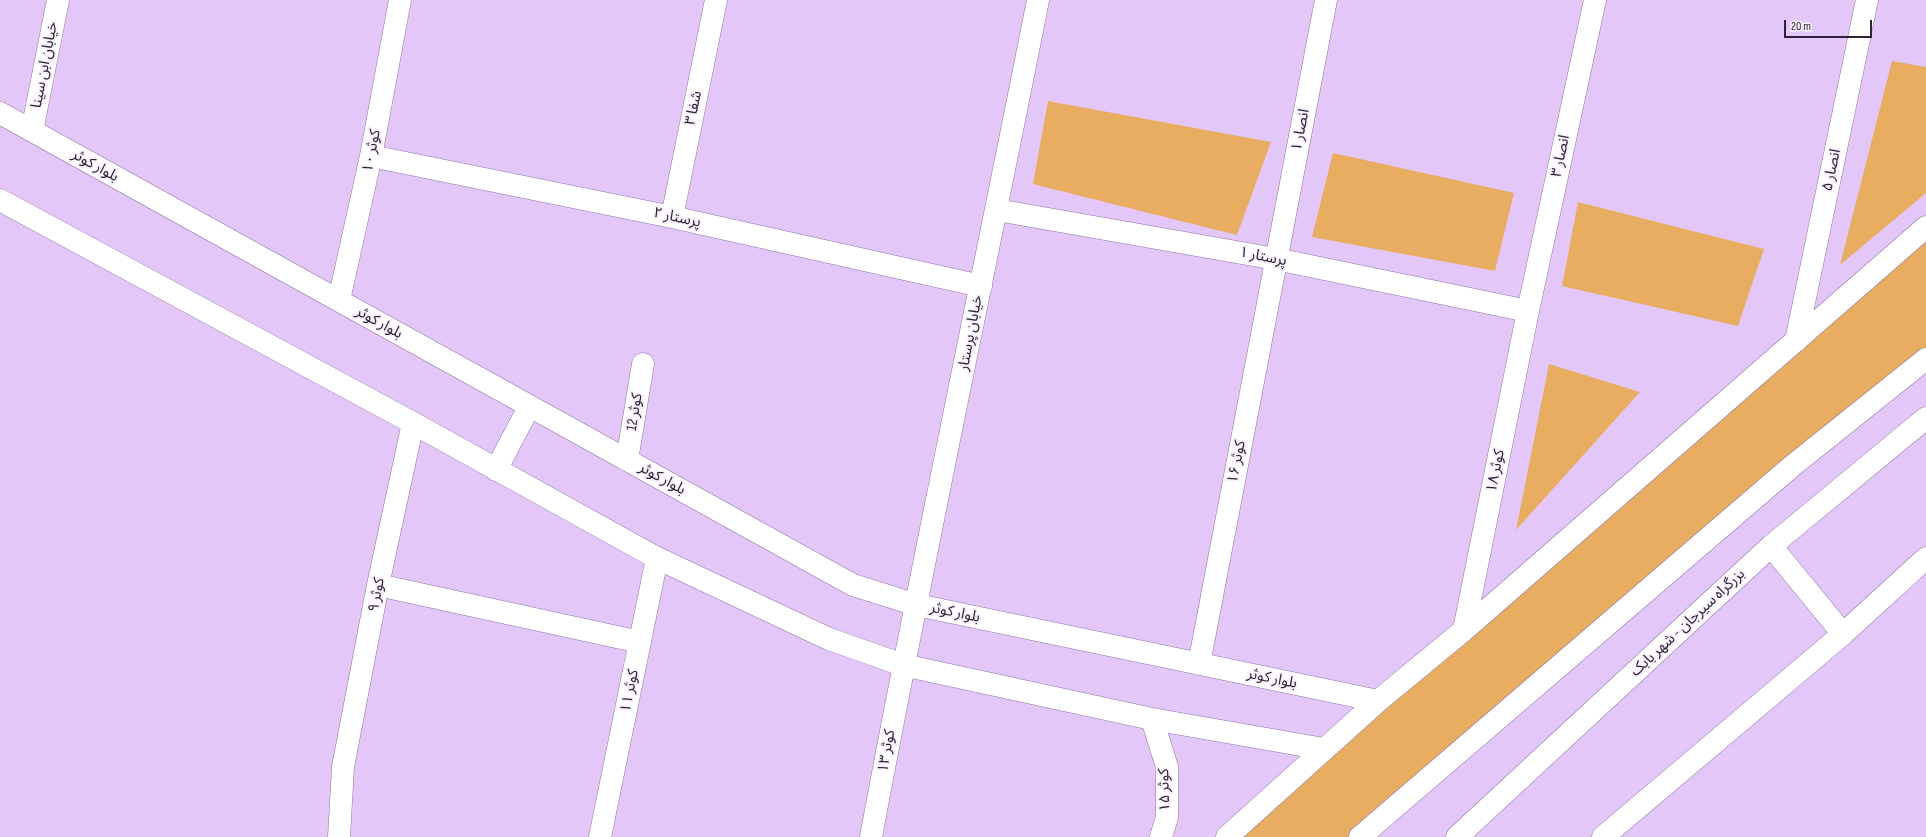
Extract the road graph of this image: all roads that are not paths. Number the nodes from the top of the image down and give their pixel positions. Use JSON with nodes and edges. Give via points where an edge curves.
{"nodes":[{"id":1,"x":58,"y":0,"type":"edge"},
{"id":2,"x":400,"y":0,"type":"edge"},
{"id":3,"x":716,"y":0,"type":"edge"},
{"id":4,"x":1038,"y":0,"type":"edge"},
{"id":5,"x":1326,"y":0,"type":"edge"},
{"id":6,"x":1595,"y":0,"type":"edge"},
{"id":7,"x":1867,"y":0,"type":"edge"},
{"id":8,"x":0,"y":113,"type":"edge"},
{"id":9,"x":32,"y":131,"type":"junction"},
{"id":10,"x":371,"y":156,"type":"junction"},
{"id":11,"x":0,"y":200,"type":"edge"},
{"id":12,"x":997,"y":210,"type":"junction"},
{"id":13,"x":672,"y":217,"type":"junction"},
{"id":14,"x":1926,"y":227,"type":"edge"},
{"id":15,"x":1276,"y":259,"type":"junction"},
{"id":16,"x":980,"y":286,"type":"junction"},
{"id":17,"x":339,"y":300,"type":"junction"},
{"id":18,"x":1528,"y":311,"type":"junction"},
{"id":19,"x":1796,"y":341,"type":"junction"},
{"id":20,"x":1926,"y":359,"type":"edge"},
{"id":21,"x":643,"y":364,"type":"dead end"},
{"id":22,"x":529,"y":408,"type":"junction"},
{"id":23,"x":1926,"y":418,"type":"edge"},
{"id":24,"x":413,"y":423,"type":"junction"},
{"id":25,"x":628,"y":460,"type":"junction"},
{"id":26,"x":496,"y":470,"type":"junction"},
{"id":27,"x":1771,"y":546,"type":"junction"},
{"id":28,"x":657,"y":558,"type":"junction"},
{"id":29,"x":1926,"y":558,"type":"edge"},
{"id":30,"x":378,"y":585,"type":"junction"},
{"id":31,"x":917,"y":605,"type":"junction"},
{"id":32,"x":1464,"y":630,"type":"junction"},
{"id":33,"x":1843,"y":634,"type":"junction"},
{"id":34,"x":640,"y":642,"type":"junction"},
{"id":35,"x":1199,"y":664,"type":"junction"},
{"id":36,"x":903,"y":665,"type":"junction"},
{"id":37,"x":1378,"y":701,"type":"junction"},
{"id":38,"x":1152,"y":720,"type":"junction"},
{"id":39,"x":1324,"y":749,"type":"junction"},
{"id":40,"x":602,"y":830,"type":"edge"},
{"id":41,"x":345,"y":836,"type":"edge"},
{"id":42,"x":871,"y":837,"type":"edge"},
{"id":43,"x":1161,"y":837,"type":"edge"},
{"id":44,"x":1227,"y":837,"type":"edge"},
{"id":45,"x":1360,"y":837,"type":"edge"},
{"id":46,"x":1457,"y":837,"type":"edge"},
{"id":47,"x":1603,"y":837,"type":"edge"}],
"edges":[{"from":1,"to":9,"type":"main road","name":"خیابان ابن سینا"},
{"from":2,"to":10,"type":"main road","name":"کوثر ۱۰"},
{"from":3,"to":13,"type":"main road","name":"شفا ۳"},
{"from":4,"to":12,"type":"main road","name":"خیابان پرستار"},
{"from":5,"to":15,"type":"main road","name":"انصار ۱"},
{"from":6,"to":18,"type":"main road","name":"انصار ۳"},
{"from":7,"to":19,"type":"main road","name":"انصار ۵"},
{"from":8,"to":9,"type":"main road","name":"بلوار کوثر"},
{"from":9,"to":17,"type":"main road","name":"بلوار کوثر"},
{"from":10,"to":13,"type":"main road","name":"پرستار ۲"},
{"from":10,"to":17,"type":"main road","name":"کوثر ۱۰"},
{"from":11,"to":24,"type":"main road"},
{"from":12,"to":15,"type":"main road","name":"پرستار ۱"},
{"from":12,"to":16,"type":"main road","name":"خیابان پرستار"},
{"from":13,"to":16,"type":"main road","name":"پرستار ۲"},
{"from":14,"to":19,"type":"main road"},
{"from":15,"to":18,"type":"main road","name":"پرستار ۱"},
{"from":15,"to":35,"type":"main road","name":"کوثر ۱۶"},
{"from":16,"to":31,"type":"main road","name":"خیابان پرستار"},
{"from":17,"to":22,"type":"main road","name":"بلوار کوثر"},
{"from":18,"to":32,"type":"main road","name":"کوثر ۱۸"},
{"from":19,"to":32,"type":"main road"},
{"from":20,"to":45,"type":"main road","via":[[1791,467]]},
{"from":21,"to":25,"type":"main road","name":"کوثر 12"},
{"from":22,"to":25,"type":"main road","name":"بلوار کوثر"},
{"from":22,"to":26,"type":"main road"},
{"from":23,"to":27,"type":"main road","name":"بزرگراه سیرجان - شهر بابک"},
{"from":24,"to":26,"type":"main road"},
{"from":24,"to":30,"type":"main road","name":"کوثر ۹"},
{"from":25,"to":31,"type":"main road","name":"بلوار کوثر","via":[[853,585]]},
{"from":26,"to":28,"type":"main road"},
{"from":27,"to":33,"type":"main road"},
{"from":27,"to":46,"type":"main road","name":"بزرگراه سیرجان - شهر بابک"},
{"from":28,"to":34,"type":"main road","name":"کوثر ۱۱"},
{"from":28,"to":36,"type":"main road","via":[[829,639]]},
{"from":29,"to":33,"type":"main road"},
{"from":30,"to":34,"type":"main road"},
{"from":30,"to":41,"type":"main road","name":"کوثر ۹","via":[[343,767]]},
{"from":31,"to":35,"type":"main road","name":"بلوار کوثر"},
{"from":31,"to":36,"type":"main road","name":"خیابان پرستار"},
{"from":32,"to":37,"type":"main road"},
{"from":33,"to":47,"type":"main road"},
{"from":34,"to":40,"type":"main road","name":"کوثر ۱۱"},
{"from":35,"to":37,"type":"main road","name":"بلوار کوثر"},
{"from":36,"to":38,"type":"main road"},
{"from":36,"to":42,"type":"main road","name":"کوثر ۱۳"},
{"from":37,"to":39,"type":"main road"},
{"from":38,"to":39,"type":"main road"},
{"from":38,"to":43,"type":"main road","name":"کوثر ۱۵","via":[[1167,768],[1167,817]]},
{"from":39,"to":44,"type":"main road"}]}
